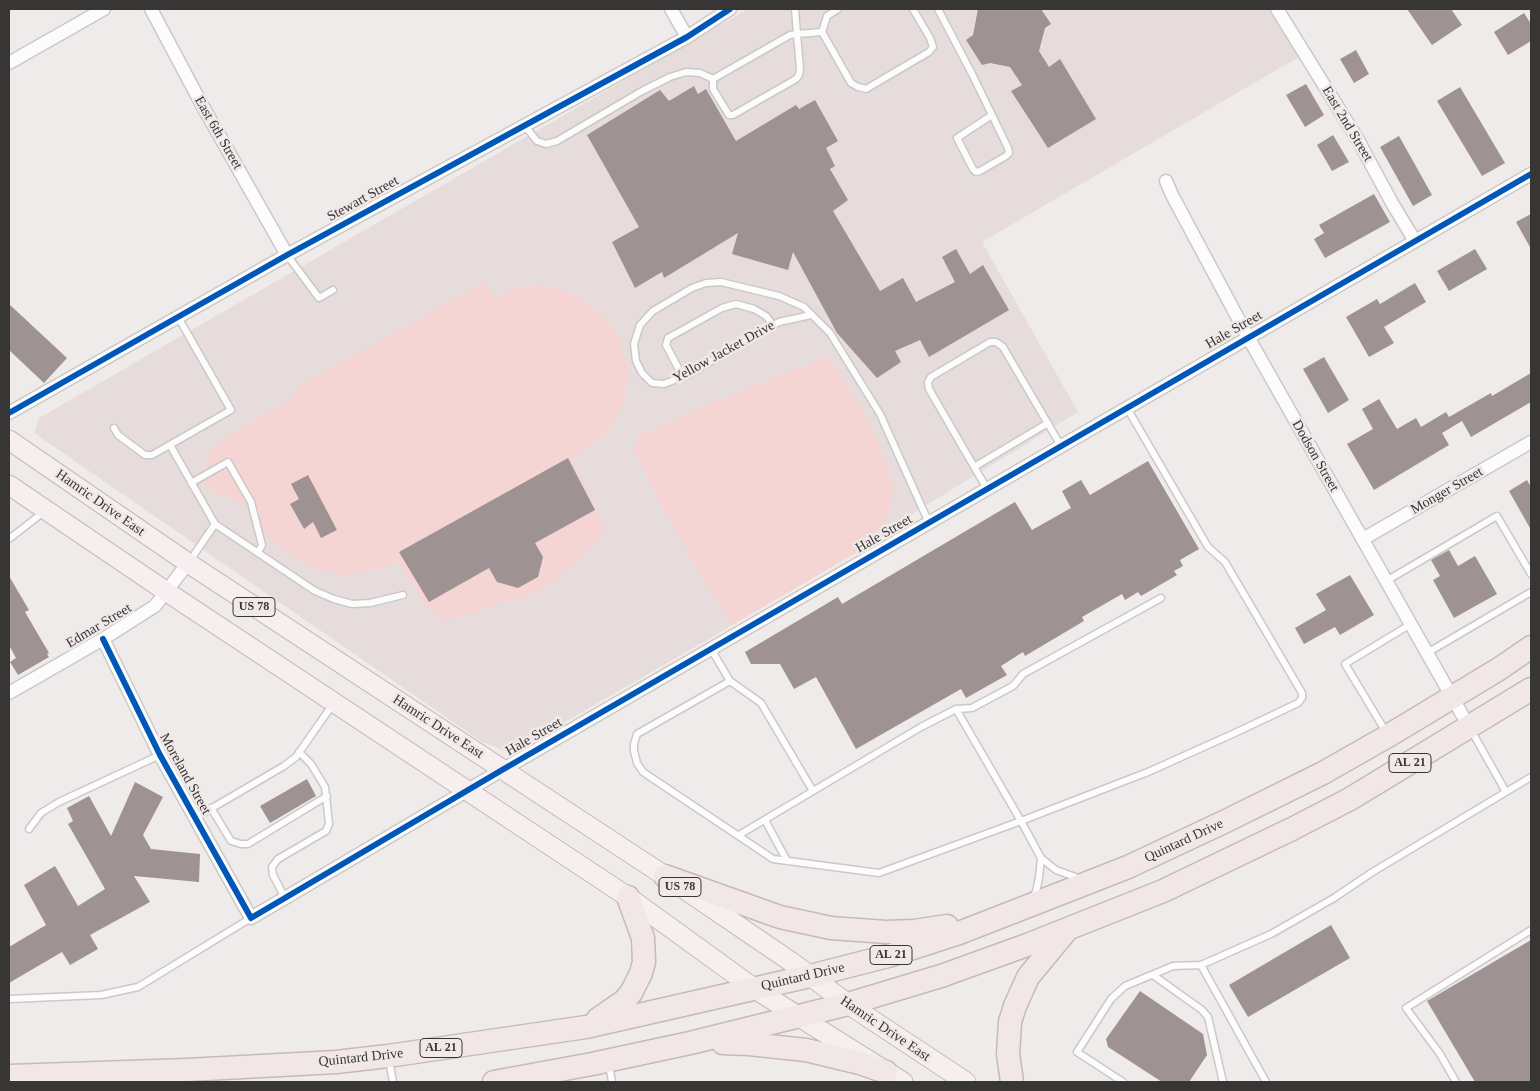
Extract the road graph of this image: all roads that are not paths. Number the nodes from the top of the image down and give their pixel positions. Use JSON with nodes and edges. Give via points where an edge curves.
{"nodes":[{"id":1,"x":104,"y":9,"type":"edge"},
{"id":2,"x":151,"y":9,"type":"edge"},
{"id":3,"x":671,"y":9,"type":"edge"},
{"id":4,"x":730,"y":9,"type":"edge"},
{"id":5,"x":795,"y":9,"type":"edge"},
{"id":6,"x":838,"y":9,"type":"edge"},
{"id":7,"x":913,"y":9,"type":"edge"},
{"id":8,"x":938,"y":9,"type":"edge"},
{"id":9,"x":1277,"y":9,"type":"edge"},
{"id":10,"x":822,"y":32,"type":"junction"},
{"id":11,"x":797,"y":34,"type":"junction"},
{"id":12,"x":687,"y":36,"type":"junction"},
{"id":13,"x":9,"y":63,"type":"edge"},
{"id":14,"x":714,"y":79,"type":"junction"},
{"id":15,"x":992,"y":115,"type":"junction"},
{"id":16,"x":525,"y":126,"type":"junction"},
{"id":17,"x":1531,"y":174,"type":"edge"},
{"id":18,"x":1166,"y":181,"type":"dead end"},
{"id":19,"x":1415,"y":241,"type":"junction"},
{"id":20,"x":287,"y":255,"type":"junction"},
{"id":21,"x":333,"y":290,"type":"dead end"},
{"id":22,"x":811,"y":315,"type":"junction"},
{"id":23,"x":178,"y":317,"type":"junction"},
{"id":24,"x":773,"y":325,"type":"junction"},
{"id":25,"x":1248,"y":336,"type":"junction"},
{"id":26,"x":683,"y":377,"type":"junction"},
{"id":27,"x":1127,"y":408,"type":"junction"},
{"id":28,"x":9,"y":412,"type":"edge"},
{"id":29,"x":1048,"y":423,"type":"junction"},
{"id":30,"x":114,"y":428,"type":"dead end"},
{"id":31,"x":9,"y":440,"type":"edge"},
{"id":32,"x":1531,"y":442,"type":"edge"},
{"id":33,"x":170,"y":445,"type":"junction"},
{"id":34,"x":1062,"y":446,"type":"junction"},
{"id":35,"x":974,"y":467,"type":"junction"},
{"id":36,"x":192,"y":483,"type":"junction"},
{"id":37,"x":9,"y":485,"type":"edge"},
{"id":38,"x":987,"y":489,"type":"junction"},
{"id":39,"x":46,"y":510,"type":"junction"},
{"id":40,"x":929,"y":523,"type":"junction"},
{"id":41,"x":215,"y":524,"type":"junction"},
{"id":42,"x":9,"y":539,"type":"edge"},
{"id":43,"x":1363,"y":539,"type":"junction"},
{"id":44,"x":258,"y":552,"type":"junction"},
{"id":45,"x":188,"y":563,"type":"junction"},
{"id":46,"x":1531,"y":574,"type":"edge"},
{"id":47,"x":1386,"y":580,"type":"junction"},
{"id":48,"x":167,"y":592,"type":"junction"},
{"id":49,"x":1531,"y":592,"type":"edge"},
{"id":50,"x":403,"y":595,"type":"dead end"},
{"id":51,"x":1161,"y":598,"type":"dead end"},
{"id":52,"x":1411,"y":624,"type":"junction"},
{"id":53,"x":103,"y":639,"type":"junction"},
{"id":54,"x":1531,"y":647,"type":"edge"},
{"id":55,"x":711,"y":649,"type":"junction"},
{"id":56,"x":1427,"y":653,"type":"junction"},
{"id":57,"x":730,"y":682,"type":"junction"},
{"id":58,"x":1531,"y":689,"type":"edge"},
{"id":59,"x":9,"y":693,"type":"edge"},
{"id":60,"x":1452,"y":697,"type":"junction"},
{"id":61,"x":334,"y":703,"type":"junction"},
{"id":62,"x":956,"y":709,"type":"junction"},
{"id":63,"x":1469,"y":727,"type":"junction"},
{"id":64,"x":1388,"y":736,"type":"junction"},
{"id":65,"x":299,"y":752,"type":"junction"},
{"id":66,"x":160,"y":755,"type":"junction"},
{"id":67,"x":502,"y":770,"type":"junction"},
{"id":68,"x":1531,"y":777,"type":"edge"},
{"id":69,"x":468,"y":790,"type":"junction"},
{"id":70,"x":814,"y":791,"type":"junction"},
{"id":71,"x":1506,"y":792,"type":"junction"},
{"id":72,"x":327,"y":796,"type":"junction"},
{"id":73,"x":211,"y":808,"type":"junction"},
{"id":74,"x":195,"y":818,"type":"junction"},
{"id":75,"x":765,"y":820,"type":"junction"},
{"id":76,"x":1021,"y":821,"type":"junction"},
{"id":77,"x":29,"y":829,"type":"dead end"},
{"id":78,"x":739,"y":836,"type":"junction"},
{"id":79,"x":1041,"y":858,"type":"junction"},
{"id":80,"x":787,"y":860,"type":"junction"},
{"id":81,"x":665,"y":876,"type":"junction"},
{"id":82,"x":1093,"y":881,"type":"junction"},
{"id":83,"x":628,"y":897,"type":"junction"},
{"id":84,"x":285,"y":898,"type":"junction"},
{"id":85,"x":1025,"y":908,"type":"junction"},
{"id":86,"x":251,"y":918,"type":"junction"},
{"id":87,"x":1067,"y":929,"type":"junction"},
{"id":88,"x":1531,"y":930,"type":"edge"},
{"id":89,"x":1201,"y":965,"type":"junction"},
{"id":90,"x":1153,"y":975,"type":"junction"},
{"id":91,"x":810,"y":976,"type":"junction"},
{"id":92,"x":755,"y":989,"type":"junction"},
{"id":93,"x":9,"y":999,"type":"edge"},
{"id":94,"x":848,"y":1004,"type":"junction"},
{"id":95,"x":800,"y":1016,"type":"junction"},
{"id":96,"x":586,"y":1027,"type":"junction"},
{"id":97,"x":690,"y":1043,"type":"junction"},
{"id":98,"x":388,"y":1056,"type":"junction"},
{"id":99,"x":610,"y":1072,"type":"edge"},
{"id":100,"x":9,"y":1076,"type":"edge"},
{"id":101,"x":150,"y":1077,"type":"edge"},
{"id":102,"x":894,"y":1077,"type":"edge"},
{"id":103,"x":393,"y":1082,"type":"edge"},
{"id":104,"x":494,"y":1082,"type":"edge"},
{"id":105,"x":966,"y":1082,"type":"edge"},
{"id":106,"x":1012,"y":1082,"type":"edge"},
{"id":107,"x":1123,"y":1082,"type":"edge"},
{"id":108,"x":1223,"y":1082,"type":"edge"},
{"id":109,"x":1266,"y":1082,"type":"edge"},
{"id":110,"x":1456,"y":1082,"type":"edge"}],
"edges":[{"from":1,"to":13,"type":"street"},
{"from":2,"to":20,"type":"street","name":"East 6th Street"},
{"from":3,"to":12,"type":"street"},
{"from":4,"to":12,"type":"street","name":"Stewart Street"},
{"from":5,"to":11,"type":"lane"},
{"from":6,"to":10,"type":"lane","via":[[827,16]]},
{"from":7,"to":10,"type":"lane","via":[[933,47],[866,89],[851,83]]},
{"from":8,"to":15,"type":"lane"},
{"from":9,"to":19,"type":"street","name":"East 2nd Street","via":[[1358,140]]},
{"from":10,"to":11,"type":"lane"},
{"from":11,"to":14,"type":"lane"},
{"from":11,"to":14,"type":"lane","via":[[800,69],[796,79],[733,115],[726,111],[713,89]]},
{"from":12,"to":16,"type":"street","name":"Stewart Street"},
{"from":14,"to":16,"type":"lane","via":[[686,72],[670,77],[557,141],[546,144],[537,141]]},
{"from":15,"to":15,"type":"lane","via":[[1009,153],[976,172],[957,138]]},
{"from":16,"to":20,"type":"street","name":"Stewart Street"},
{"from":17,"to":19,"type":"street","name":"Hale Street"},
{"from":18,"to":25,"type":"street","name":"Dodson Street"},
{"from":19,"to":25,"type":"street","name":"Hale Street"},
{"from":20,"to":21,"type":"lane","via":[[319,298]]},
{"from":20,"to":23,"type":"street","name":"Stewart Street"},
{"from":22,"to":24,"type":"lane","name":"Yellow Jacket Drive"},
{"from":22,"to":26,"type":"lane","name":"Yellow Jacket Drive","via":[[804,307],[779,296],[721,282],[692,288],[654,311],[640,325],[634,344],[636,360],[652,383],[664,384]]},
{"from":22,"to":40,"type":"lane","name":"Yellow Jacket Drive","via":[[830,333],[880,414]]},
{"from":23,"to":28,"type":"street","name":"Stewart Street"},
{"from":23,"to":33,"type":"lane","via":[[231,410]]},
{"from":24,"to":26,"type":"lane","name":"Yellow Jacket Drive"},
{"from":24,"to":26,"type":"lane","via":[[754,309],[736,304],[722,308],[668,338],[668,350]]},
{"from":25,"to":27,"type":"street","name":"Hale Street"},
{"from":25,"to":43,"type":"street","name":"Dodson Street"},
{"from":27,"to":34,"type":"street","name":"Hale Street"},
{"from":27,"to":76,"type":"lane","via":[[1208,547],[1225,562],[1302,698],[1298,703],[1148,772]]},
{"from":29,"to":34,"type":"lane"},
{"from":29,"to":35,"type":"lane"},
{"from":29,"to":35,"type":"lane","via":[[1003,346],[996,342],[990,342],[931,377],[929,389]]},
{"from":30,"to":33,"type":"lane","via":[[118,435],[145,455],[152,455]]},
{"from":31,"to":45,"type":"main road","name":"Hamric Drive East","number":"US 78"},
{"from":32,"to":43,"type":"street","name":"Monger Street"},
{"from":33,"to":36,"type":"lane"},
{"from":34,"to":38,"type":"street","name":"Hale Street"},
{"from":35,"to":38,"type":"lane"},
{"from":36,"to":41,"type":"lane"},
{"from":36,"to":44,"type":"lane","via":[[228,462],[251,502],[262,546]]},
{"from":37,"to":39,"type":"main road","number":"US 78"},
{"from":38,"to":40,"type":"street","name":"Hale Street"},
{"from":39,"to":42,"type":"lane"},
{"from":39,"to":48,"type":"main road","number":"US 78"},
{"from":40,"to":55,"type":"street","name":"Hale Street"},
{"from":41,"to":44,"type":"lane"},
{"from":41,"to":45,"type":"lane"},
{"from":43,"to":47,"type":"street","name":"Dodson Street"},
{"from":44,"to":50,"type":"lane","via":[[315,591],[334,600],[361,604]]},
{"from":45,"to":48,"type":"street","name":"Edmar Street"},
{"from":45,"to":67,"type":"main road","name":"Hamric Drive East","number":"US 78"},
{"from":46,"to":47,"type":"lane","via":[[1497,516]]},
{"from":47,"to":52,"type":"street","name":"Dodson Street"},
{"from":48,"to":53,"type":"street","name":"Edmar Street","via":[[155,606]]},
{"from":48,"to":61,"type":"main road","number":"US 78"},
{"from":49,"to":56,"type":"lane"},
{"from":51,"to":62,"type":"lane","via":[[1023,674],[1013,686],[972,708]]},
{"from":52,"to":56,"type":"street","name":"Dodson Street"},
{"from":52,"to":64,"type":"lane","via":[[1345,664]]},
{"from":53,"to":59,"type":"street","name":"Edmar Street"},
{"from":53,"to":66,"type":"street","name":"Moreland Street"},
{"from":54,"to":60,"type":"highway","name":"Quintard Drive","number":"AL 21"},
{"from":55,"to":57,"type":"lane"},
{"from":55,"to":67,"type":"street","name":"Hale Street"},
{"from":56,"to":60,"type":"street","name":"Dodson Street"},
{"from":57,"to":70,"type":"lane","via":[[760,703]]},
{"from":57,"to":78,"type":"lane","via":[[638,734],[634,751],[643,772]]},
{"from":58,"to":63,"type":"highway","number":"AL 21"},
{"from":60,"to":63,"type":"street","name":"Dodson Street"},
{"from":60,"to":64,"type":"highway","name":"Quintard Drive","number":"AL 21"},
{"from":61,"to":65,"type":"lane"},
{"from":61,"to":69,"type":"main road","number":"US 78"},
{"from":62,"to":70,"type":"lane"},
{"from":62,"to":76,"type":"lane"},
{"from":63,"to":71,"type":"lane"},
{"from":63,"to":87,"type":"highway","number":"AL 21","via":[[1350,799],[1292,829],[1163,890]]},
{"from":64,"to":82,"type":"highway","name":"Quintard Drive","number":"AL 21","via":[[1323,773],[1226,821]]},
{"from":65,"to":72,"type":"lane","via":[[311,764]]},
{"from":65,"to":73,"type":"lane","via":[[284,766]]},
{"from":66,"to":74,"type":"street","name":"Moreland Street"},
{"from":66,"to":77,"type":"lane","via":[[59,802],[41,813]]},
{"from":67,"to":69,"type":"street","name":"Hale Street"},
{"from":67,"to":81,"type":"main road","name":"Hamric Drive East","number":"US 78"},
{"from":68,"to":71,"type":"lane"},
{"from":69,"to":83,"type":"main road","number":"US 78"},
{"from":69,"to":84,"type":"street","name":"Hale Street"},
{"from":70,"to":75,"type":"lane"},
{"from":71,"to":89,"type":"lane","via":[[1287,925]]},
{"from":72,"to":73,"type":"lane","via":[[248,844],[231,841]]},
{"from":72,"to":84,"type":"lane","via":[[330,824],[326,831],[278,859],[272,867]]},
{"from":73,"to":74,"type":"lane"},
{"from":74,"to":86,"type":"street","name":"Moreland Street"},
{"from":75,"to":78,"type":"lane"},
{"from":75,"to":80,"type":"lane"},
{"from":76,"to":79,"type":"lane"},
{"from":76,"to":80,"type":"lane","via":[[879,873]]},
{"from":78,"to":80,"type":"lane","via":[[773,859]]},
{"from":79,"to":82,"type":"lane","via":[[1056,870]]},
{"from":79,"to":85,"type":"lane","via":[[1036,892]]},
{"from":81,"to":85,"type":"highway","via":[[780,917],[859,931],[914,931]]},
{"from":81,"to":91,"type":"main road","name":"Hamric Drive East","number":"US 78"},
{"from":82,"to":85,"type":"highway","name":"Quintard Drive","number":"AL 21"},
{"from":83,"to":92,"type":"main road","number":"US 78"},
{"from":83,"to":96,"type":"highway","via":[[643,938],[641,973],[624,1001]]},
{"from":84,"to":86,"type":"street","name":"Hale Street"},
{"from":85,"to":91,"type":"highway","name":"Quintard Drive","number":"AL 21","via":[[924,944]]},
{"from":86,"to":93,"type":"lane","via":[[138,987],[101,995]]},
{"from":87,"to":94,"type":"highway","number":"AL 21","via":[[950,973]]},
{"from":87,"to":106,"type":"highway","via":[[1028,977],[1015,1006],[1010,1022],[1008,1054]]},
{"from":88,"to":110,"type":"lane","via":[[1406,1008]]},
{"from":89,"to":90,"type":"lane","via":[[1173,966]]},
{"from":89,"to":109,"type":"lane"},
{"from":90,"to":107,"type":"lane","via":[[1125,986],[1111,999],[1077,1052]]},
{"from":90,"to":108,"type":"lane","via":[[1208,1017]]},
{"from":91,"to":92,"type":"highway","name":"Quintard Drive","number":"AL 21"},
{"from":91,"to":94,"type":"main road","name":"Hamric Drive East","number":"US 78"},
{"from":92,"to":95,"type":"main road","number":"US 78"},
{"from":92,"to":96,"type":"highway","name":"Quintard Drive","number":"AL 21"},
{"from":94,"to":95,"type":"highway","number":"AL 21"},
{"from":94,"to":105,"type":"main road","name":"Hamric Drive East","number":"US 78"},
{"from":95,"to":97,"type":"highway","number":"AL 21"},
{"from":95,"to":102,"type":"main road","number":"US 78"},
{"from":96,"to":98,"type":"highway","name":"Quintard Drive","number":"AL 21"},
{"from":97,"to":99,"type":"highway","number":"AL 21"},
{"from":97,"to":102,"type":"highway","via":[[797,1049],[833,1056]]},
{"from":98,"to":101,"type":"highway","name":"Quintard Drive","number":"AL 21"},
{"from":98,"to":103,"type":"lane"},
{"from":99,"to":104,"type":"highway","number":"AL 21"},
{"from":100,"to":101,"type":"highway","name":"Quintard Drive","number":"AL 21"}]}
